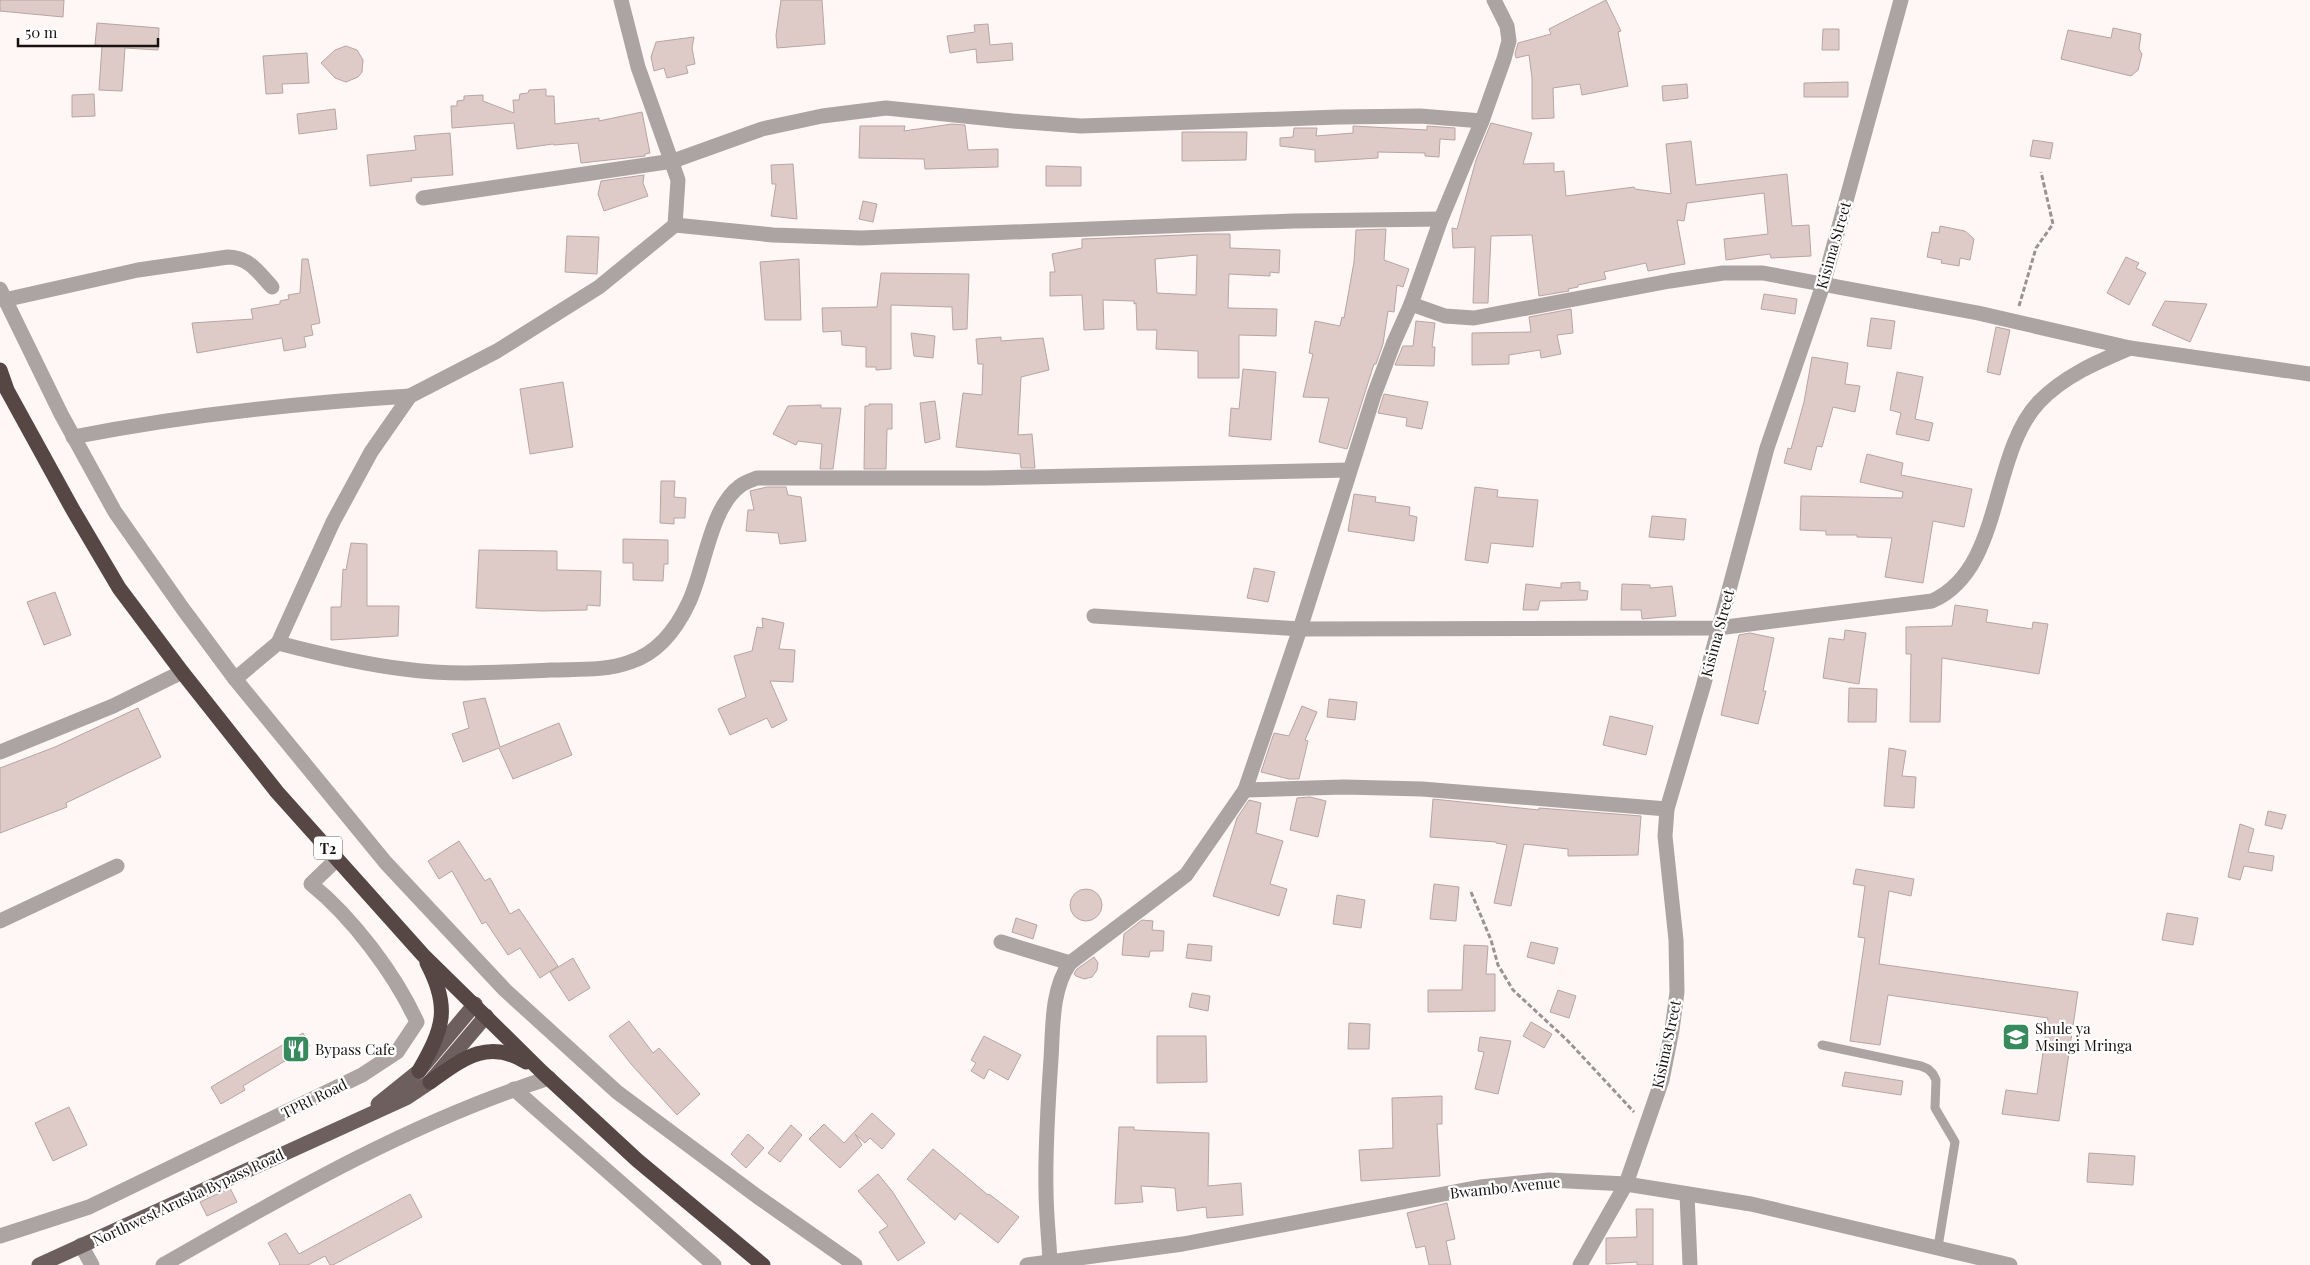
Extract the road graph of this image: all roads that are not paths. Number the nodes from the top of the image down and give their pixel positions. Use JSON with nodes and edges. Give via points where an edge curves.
{"nodes":[{"id":1,"x":621,"y":0,"type":"edge"},
{"id":2,"x":1494,"y":0,"type":"edge"},
{"id":3,"x":1901,"y":0,"type":"edge"},
{"id":4,"x":1482,"y":121,"type":"junction"},
{"id":5,"x":673,"y":161,"type":"junction"},
{"id":6,"x":423,"y":198,"type":"dead end"},
{"id":7,"x":1441,"y":220,"type":"junction"},
{"id":8,"x":675,"y":225,"type":"junction"},
{"id":9,"x":1823,"y":285,"type":"junction"},
{"id":10,"x":272,"y":287,"type":"dead end"},
{"id":11,"x":2,"y":294,"type":"edge"},
{"id":12,"x":1412,"y":304,"type":"junction"},
{"id":13,"x":2130,"y":348,"type":"junction"},
{"id":14,"x":0,"y":370,"type":"edge"},
{"id":15,"x":2310,"y":374,"type":"edge"},
{"id":16,"x":4,"y":391,"type":"edge"},
{"id":17,"x":410,"y":396,"type":"junction"},
{"id":18,"x":74,"y":437,"type":"junction"},
{"id":19,"x":1349,"y":470,"type":"junction"},
{"id":20,"x":1094,"y":616,"type":"dead end"},
{"id":21,"x":1718,"y":628,"type":"junction"},
{"id":22,"x":1300,"y":630,"type":"junction"},
{"id":23,"x":278,"y":644,"type":"junction"},
{"id":24,"x":182,"y":672,"type":"junction"},
{"id":25,"x":235,"y":679,"type":"junction"},
{"id":26,"x":0,"y":752,"type":"edge"},
{"id":27,"x":1245,"y":790,"type":"junction"},
{"id":28,"x":1667,"y":809,"type":"junction"},
{"id":29,"x":337,"y":859,"type":"junction"},
{"id":30,"x":117,"y":866,"type":"dead end"},
{"id":31,"x":0,"y":921,"type":"edge"},
{"id":32,"x":1001,"y":942,"type":"dead end"},
{"id":33,"x":423,"y":955,"type":"junction"},
{"id":34,"x":1070,"y":963,"type":"junction"},
{"id":35,"x":475,"y":1004,"type":"junction"},
{"id":36,"x":486,"y":1016,"type":"junction"},
{"id":37,"x":1822,"y":1045,"type":"dead end"},
{"id":38,"x":419,"y":1071,"type":"junction"},
{"id":39,"x":546,"y":1075,"type":"junction"},
{"id":40,"x":430,"y":1082,"type":"junction"},
{"id":41,"x":514,"y":1089,"type":"junction"},
{"id":42,"x":336,"y":1129,"type":"junction"},
{"id":43,"x":1626,"y":1184,"type":"junction"},
{"id":44,"x":1687,"y":1194,"type":"junction"},
{"id":45,"x":0,"y":1236,"type":"edge"},
{"id":46,"x":81,"y":1245,"type":"junction"},
{"id":47,"x":1938,"y":1247,"type":"junction"},
{"id":48,"x":1050,"y":1262,"type":"junction"},
{"id":49,"x":39,"y":1265,"type":"edge"},
{"id":50,"x":92,"y":1265,"type":"edge"},
{"id":51,"x":163,"y":1265,"type":"edge"},
{"id":52,"x":714,"y":1265,"type":"edge"},
{"id":53,"x":763,"y":1265,"type":"edge"},
{"id":54,"x":855,"y":1265,"type":"edge"},
{"id":55,"x":1027,"y":1265,"type":"edge"},
{"id":56,"x":1580,"y":1265,"type":"edge"},
{"id":57,"x":1690,"y":1265,"type":"edge"},
{"id":58,"x":2010,"y":1265,"type":"edge"}],
"edges":[{"from":1,"to":5,"type":"street","via":[[638,67]]},
{"from":2,"to":4,"type":"street","via":[[1507,26],[1509,41]]},
{"from":3,"to":9,"type":"street","name":"Kisima Street"},
{"from":4,"to":5,"type":"street","via":[[1420,116],[1081,126],[886,108],[822,116],[762,129]]},
{"from":4,"to":7,"type":"street"},
{"from":5,"to":6,"type":"street"},
{"from":5,"to":8,"type":"street","via":[[678,180]]},
{"from":7,"to":8,"type":"street","via":[[1293,221],[861,238],[773,235]]},
{"from":7,"to":12,"type":"street"},
{"from":8,"to":17,"type":"street","via":[[599,287],[497,351]]},
{"from":9,"to":12,"type":"street","via":[[1772,274],[1723,273],[1474,318],[1445,316]]},
{"from":9,"to":13,"type":"street","via":[[1978,313]]},
{"from":9,"to":21,"type":"street","name":"Kisima Street","via":[[1767,448]]},
{"from":10,"to":11,"type":"street","via":[[249,262],[239,257],[228,257]]},
{"from":11,"to":18,"type":"street"},
{"from":12,"to":19,"type":"street","via":[[1394,342]]},
{"from":13,"to":15,"type":"street"},
{"from":13,"to":21,"type":"street","via":[[2092,364],[2061,383],[2034,409],[2024,423],[2011,454],[1976,557],[1958,584],[1946,595],[1914,605]]},
{"from":14,"to":16,"type":"highway","number":"T2"},
{"from":16,"to":24,"type":"highway","number":"T2","via":[[119,588]]},
{"from":17,"to":18,"type":"street","via":[[287,405],[144,423]]},
{"from":17,"to":23,"type":"street","via":[[371,452],[333,522]]},
{"from":18,"to":25,"type":"street","via":[[115,512]]},
{"from":19,"to":22,"type":"street"},
{"from":19,"to":23,"type":"street","via":[[757,478],[741,485],[728,497],[713,526],[689,602],[669,635],[655,649],[631,662],[606,668],[465,673],[406,670]]},
{"from":20,"to":22,"type":"street"},
{"from":21,"to":22,"type":"street"},
{"from":21,"to":28,"type":"street","name":"Kisima Street"},
{"from":22,"to":27,"type":"street"},
{"from":23,"to":25,"type":"street"},
{"from":24,"to":26,"type":"street","via":[[113,706]]},
{"from":24,"to":29,"type":"highway","number":"T2","via":[[277,792]]},
{"from":25,"to":54,"type":"street","via":[[386,863],[506,990],[617,1092]]},
{"from":27,"to":28,"type":"street","via":[[1422,789]]},
{"from":27,"to":34,"type":"street","via":[[1186,875]]},
{"from":28,"to":43,"type":"street","name":"Kisima Street","via":[[1665,836],[1676,940],[1677,992],[1662,1080]]},
{"from":29,"to":33,"type":"highway","number":"T2"},
{"from":29,"to":45,"type":"street","name":"TPRI Road","via":[[311,884],[331,900],[405,994],[417,1022],[397,1052],[362,1075],[89,1207]]},
{"from":30,"to":31,"type":"street"},
{"from":32,"to":34,"type":"street"},
{"from":33,"to":35,"type":"highway","number":"T2"},
{"from":33,"to":38,"type":"highway","via":[[436,983],[442,1014],[434,1045]]},
{"from":34,"to":48,"type":"street","via":[[1058,989],[1052,1049],[1046,1189]]},
{"from":35,"to":36,"type":"highway","number":"T2"},
{"from":35,"to":38,"type":"main road"},
{"from":36,"to":39,"type":"highway","number":"T2"},
{"from":36,"to":40,"type":"main road"},
{"from":37,"to":47,"type":"lane","via":[[1921,1066],[1933,1074],[1936,1080],[1935,1108],[1955,1142]]},
{"from":38,"to":42,"type":"main road","via":[[364,1114]]},
{"from":39,"to":40,"type":"highway","via":[[517,1056],[499,1050],[483,1052],[455,1064]]},
{"from":39,"to":41,"type":"street"},
{"from":39,"to":53,"type":"highway","number":"T2","via":[[637,1160]]},
{"from":40,"to":42,"type":"main road","via":[[398,1102]]},
{"from":41,"to":51,"type":"street","via":[[450,1114],[384,1146],[260,1209]]},
{"from":41,"to":52,"type":"street"},
{"from":42,"to":46,"type":"main road","name":"Northwest Arusha Bypass Road"},
{"from":43,"to":44,"type":"street","name":"Bwambo Avenue"},
{"from":43,"to":48,"type":"street","name":"Bwambo Avenue","via":[[1549,1180],[1480,1187],[1183,1244]]},
{"from":43,"to":56,"type":"street","name":"Kisima Street"},
{"from":44,"to":47,"type":"street","name":"Bwambo Avenue","via":[[1751,1204]]},
{"from":44,"to":57,"type":"street"},
{"from":46,"to":49,"type":"main road","name":"Northwest Arusha Bypass Road"},
{"from":46,"to":50,"type":"street"},
{"from":47,"to":58,"type":"street","name":"Bwambo Avenue"},
{"from":48,"to":55,"type":"street","name":"Bwambo Avenue"}]}
